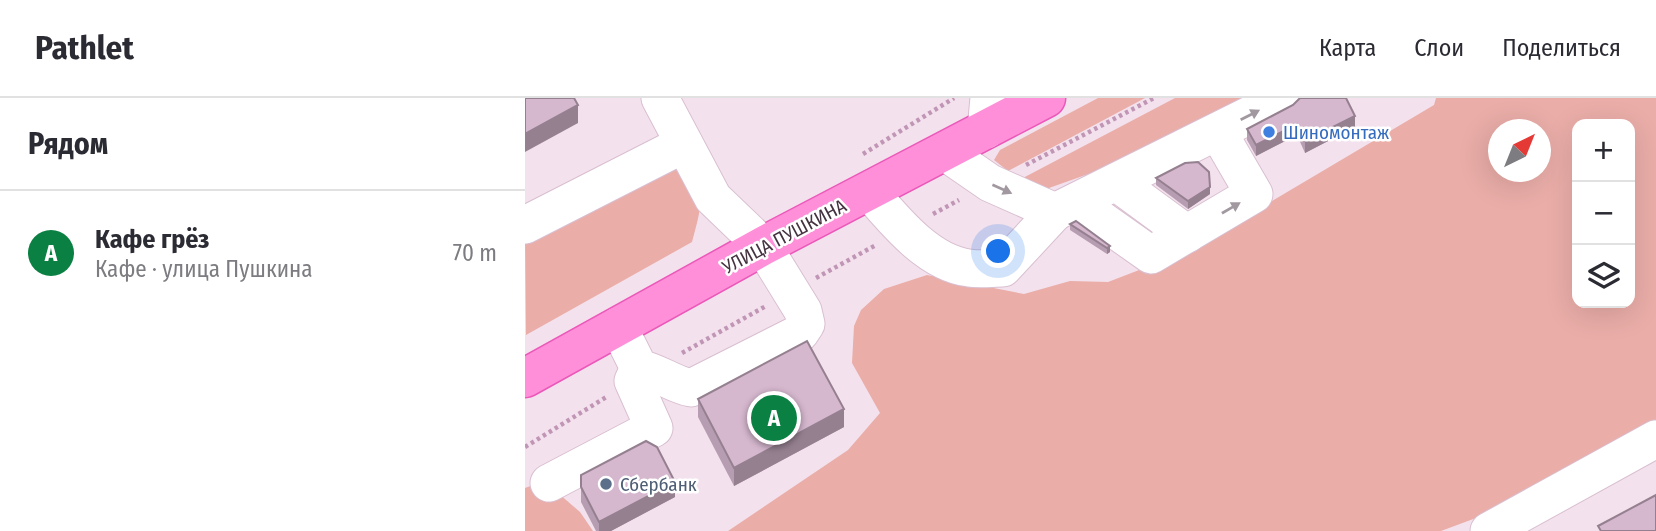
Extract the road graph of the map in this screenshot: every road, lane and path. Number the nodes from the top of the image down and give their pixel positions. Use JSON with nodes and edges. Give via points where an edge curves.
{"nodes":[{"id":1,"x":660,"y":98,"type":"edge"},
{"id":2,"x":1046,"y":98,"type":"edge"},
{"id":3,"x":1154,"y":98,"type":"edge"},
{"id":4,"x":1284,"y":98,"type":"edge"},
{"id":5,"x":987,"y":114,"type":"edge"},
{"id":6,"x":1218,"y":132,"type":"junction"},
{"id":7,"x":684,"y":144,"type":"junction"},
{"id":8,"x":945,"y":152,"type":"junction"},
{"id":9,"x":990,"y":183,"type":"junction"},
{"id":10,"x":869,"y":191,"type":"junction"},
{"id":11,"x":1086,"y":197,"type":"junction"},
{"id":12,"x":525,"y":225,"type":"edge"},
{"id":13,"x":903,"y":230,"type":"junction"},
{"id":14,"x":763,"y":246,"type":"junction"},
{"id":15,"x":791,"y":291,"type":"junction"},
{"id":16,"x":618,"y":326,"type":"junction"},
{"id":17,"x":527,"y":372,"type":"edge"},
{"id":18,"x":641,"y":373,"type":"junction"},
{"id":19,"x":1656,"y":439,"type":"edge"},
{"id":20,"x":525,"y":447,"type":"edge"},
{"id":21,"x":549,"y":483,"type":"dead end"},
{"id":22,"x":1489,"y":531,"type":"edge"}],
"edges":[{"from":1,"to":7,"type":"street"},
{"from":2,"to":5,"type":"main road","name":"УЛИЦА ПУШКИНА"},
{"from":3,"to":9,"type":"path"},
{"from":6,"to":4,"type":"street","one_way":true},
{"from":5,"to":8,"type":"main road","name":"УЛИЦА ПУШКИНА"},
{"from":6,"to":11,"type":"street"},
{"from":11,"to":6,"type":"street","one_way":true,"via":[[1151,255],[1254,194]]},
{"from":7,"to":12,"type":"street"},
{"from":7,"to":14,"type":"street","via":[[713,198]]},
{"from":8,"to":9,"type":"street"},
{"from":8,"to":10,"type":"main road","name":"УЛИЦА ПУШКИНА"},
{"from":9,"to":11,"type":"street","one_way":true},
{"from":9,"to":13,"type":"path"},
{"from":10,"to":13,"type":"street"},
{"from":10,"to":14,"type":"main road","name":"УЛИЦА ПУШКИНА"},
{"from":11,"to":13,"type":"street","via":[[1003,268],[968,268],[942,259]]},
{"from":13,"to":15,"type":"path"},
{"from":14,"to":15,"type":"street"},
{"from":14,"to":16,"type":"main road","name":"УЛИЦА ПУШКИНА"},
{"from":15,"to":18,"type":"path"},
{"from":15,"to":18,"type":"street","via":[[806,324],[800,333],[691,388],[678,386],[668,377]]},
{"from":16,"to":17,"type":"main road","name":"УЛИЦА ПУШКИНА"},
{"from":16,"to":18,"type":"street"},
{"from":18,"to":20,"type":"path"},
{"from":18,"to":21,"type":"street","via":[[654,428]]},
{"from":19,"to":22,"type":"street"}]}
